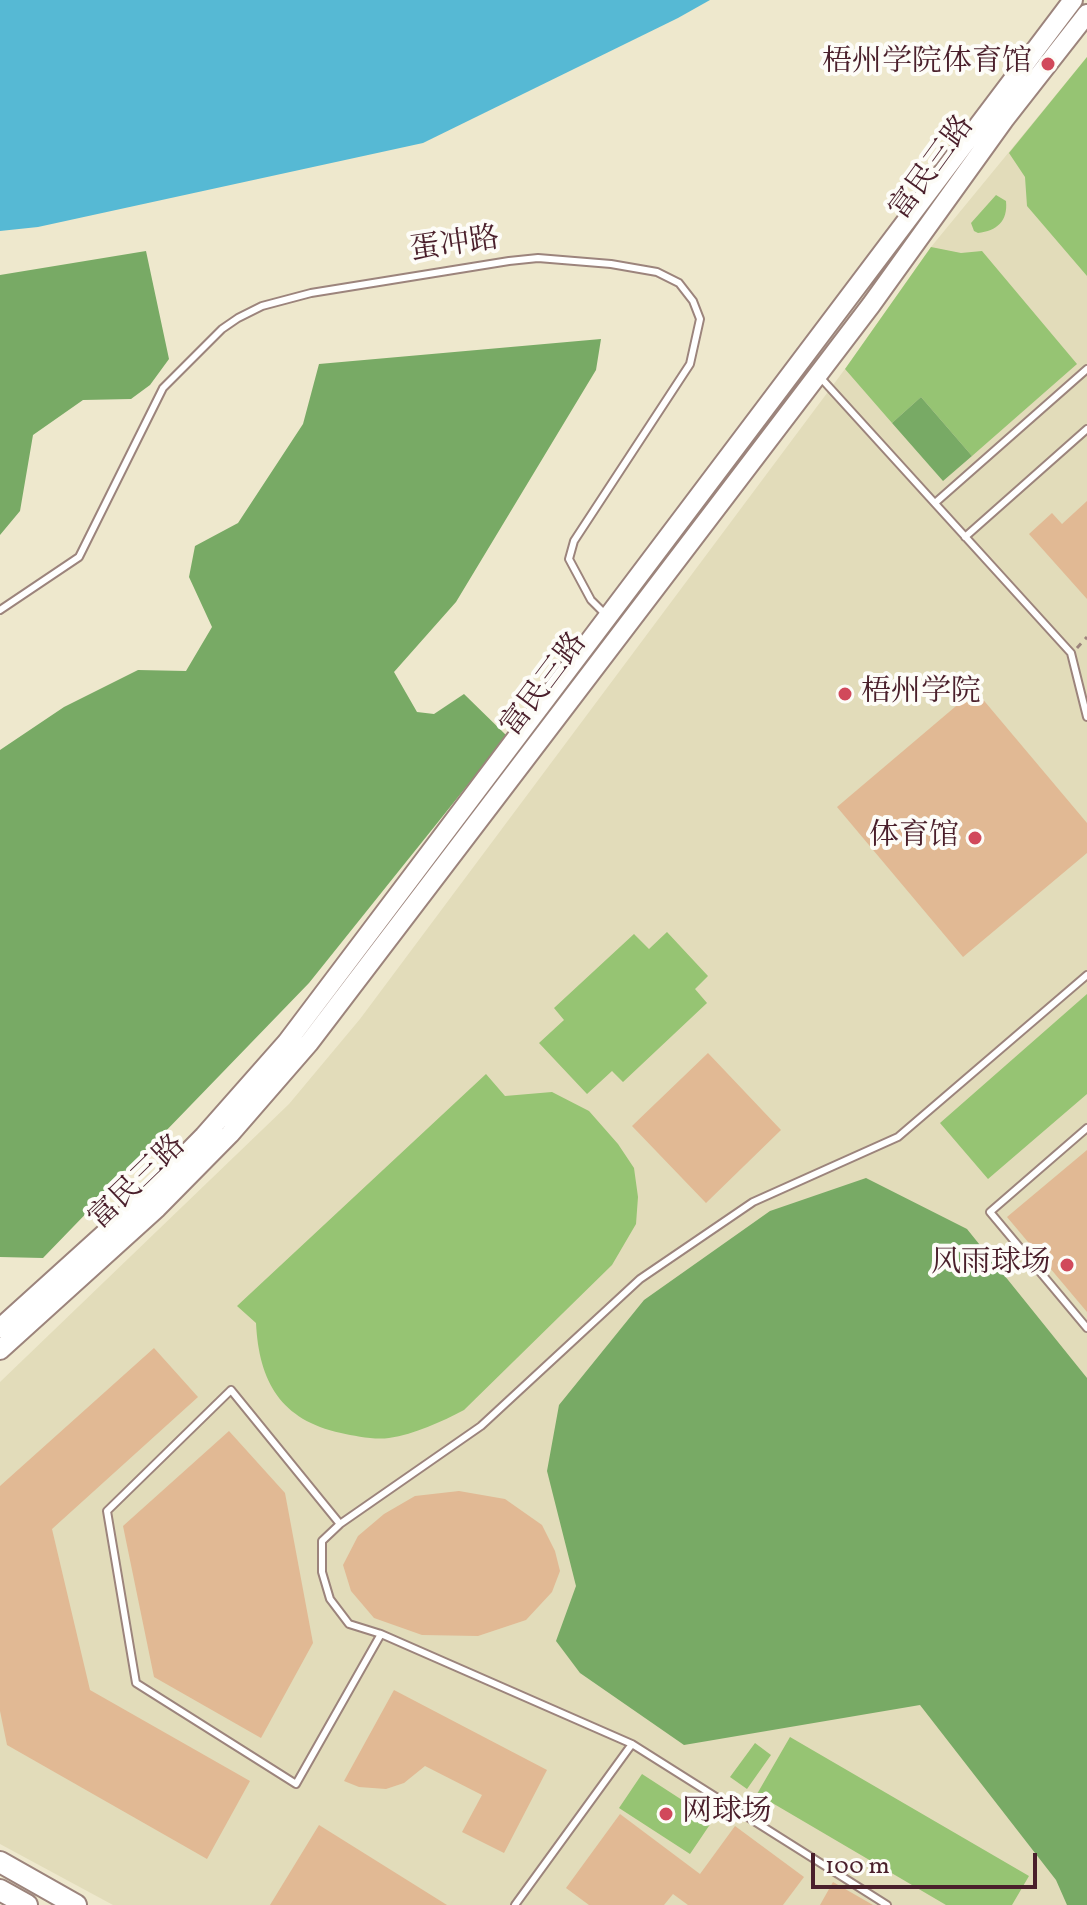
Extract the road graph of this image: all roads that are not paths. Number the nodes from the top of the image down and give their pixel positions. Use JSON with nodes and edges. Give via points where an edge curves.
{"nodes":[{"id":1,"x":1073,"y":0,"type":"edge"},
{"id":2,"x":1087,"y":14,"type":"edge"},
{"id":3,"x":1087,"y":369,"type":"edge"},
{"id":4,"x":818,"y":375,"type":"junction"},
{"id":5,"x":1087,"y":429,"type":"edge"},
{"id":6,"x":935,"y":503,"type":"junction"},
{"id":7,"x":965,"y":537,"type":"junction"},
{"id":8,"x":0,"y":610,"type":"edge"},
{"id":9,"x":608,"y":616,"type":"junction"},
{"id":10,"x":1087,"y":717,"type":"edge"},
{"id":11,"x":1087,"y":975,"type":"edge"},
{"id":12,"x":1087,"y":1128,"type":"edge"},
{"id":13,"x":0,"y":1328,"type":"edge"},
{"id":14,"x":1087,"y":1328,"type":"edge"},
{"id":15,"x":0,"y":1350,"type":"edge"},
{"id":16,"x":340,"y":1524,"type":"junction"},
{"id":17,"x":381,"y":1634,"type":"junction"},
{"id":18,"x":632,"y":1744,"type":"junction"},
{"id":19,"x":0,"y":1862,"type":"edge"},
{"id":20,"x":0,"y":1890,"type":"edge"},
{"id":21,"x":27,"y":1905,"type":"edge"},
{"id":22,"x":76,"y":1905,"type":"edge"},
{"id":23,"x":515,"y":1905,"type":"edge"},
{"id":24,"x":887,"y":1905,"type":"edge"}],
"edges":[{"from":1,"to":9,"type":"main road","name":"富民三路"},
{"from":2,"to":4,"type":"main road","name":"富民三路"},
{"from":3,"to":6,"type":"lane"},
{"from":4,"to":6,"type":"lane"},
{"from":4,"to":15,"type":"main road","name":"富民三路","via":[[309,1043],[157,1208]]},
{"from":5,"to":7,"type":"lane"},
{"from":6,"to":7,"type":"lane"},
{"from":7,"to":10,"type":"lane","via":[[1071,653]]},
{"from":8,"to":9,"type":"lane","name":"蛋冲路","via":[[79,557],[163,388],[238,318],[311,293],[538,258],[657,272],[679,283],[700,319],[690,364],[574,541],[569,559],[591,600]]},
{"from":9,"to":13,"type":"main road","name":"富民三路","via":[[287,1042],[133,1208]]},
{"from":11,"to":16,"type":"lane","via":[[898,1137],[753,1202],[640,1279],[481,1426]]},
{"from":12,"to":14,"type":"lane","via":[[990,1212]]},
{"from":16,"to":17,"type":"lane","via":[[322,1541],[322,1572],[330,1599],[349,1624]]},
{"from":16,"to":17,"type":"lane","via":[[231,1390],[107,1511],[136,1683],[296,1784]]},
{"from":17,"to":18,"type":"lane"},
{"from":18,"to":23,"type":"lane"},
{"from":18,"to":24,"type":"lane"},
{"from":19,"to":22,"type":"highway"},
{"from":20,"to":21,"type":"highway"}]}
